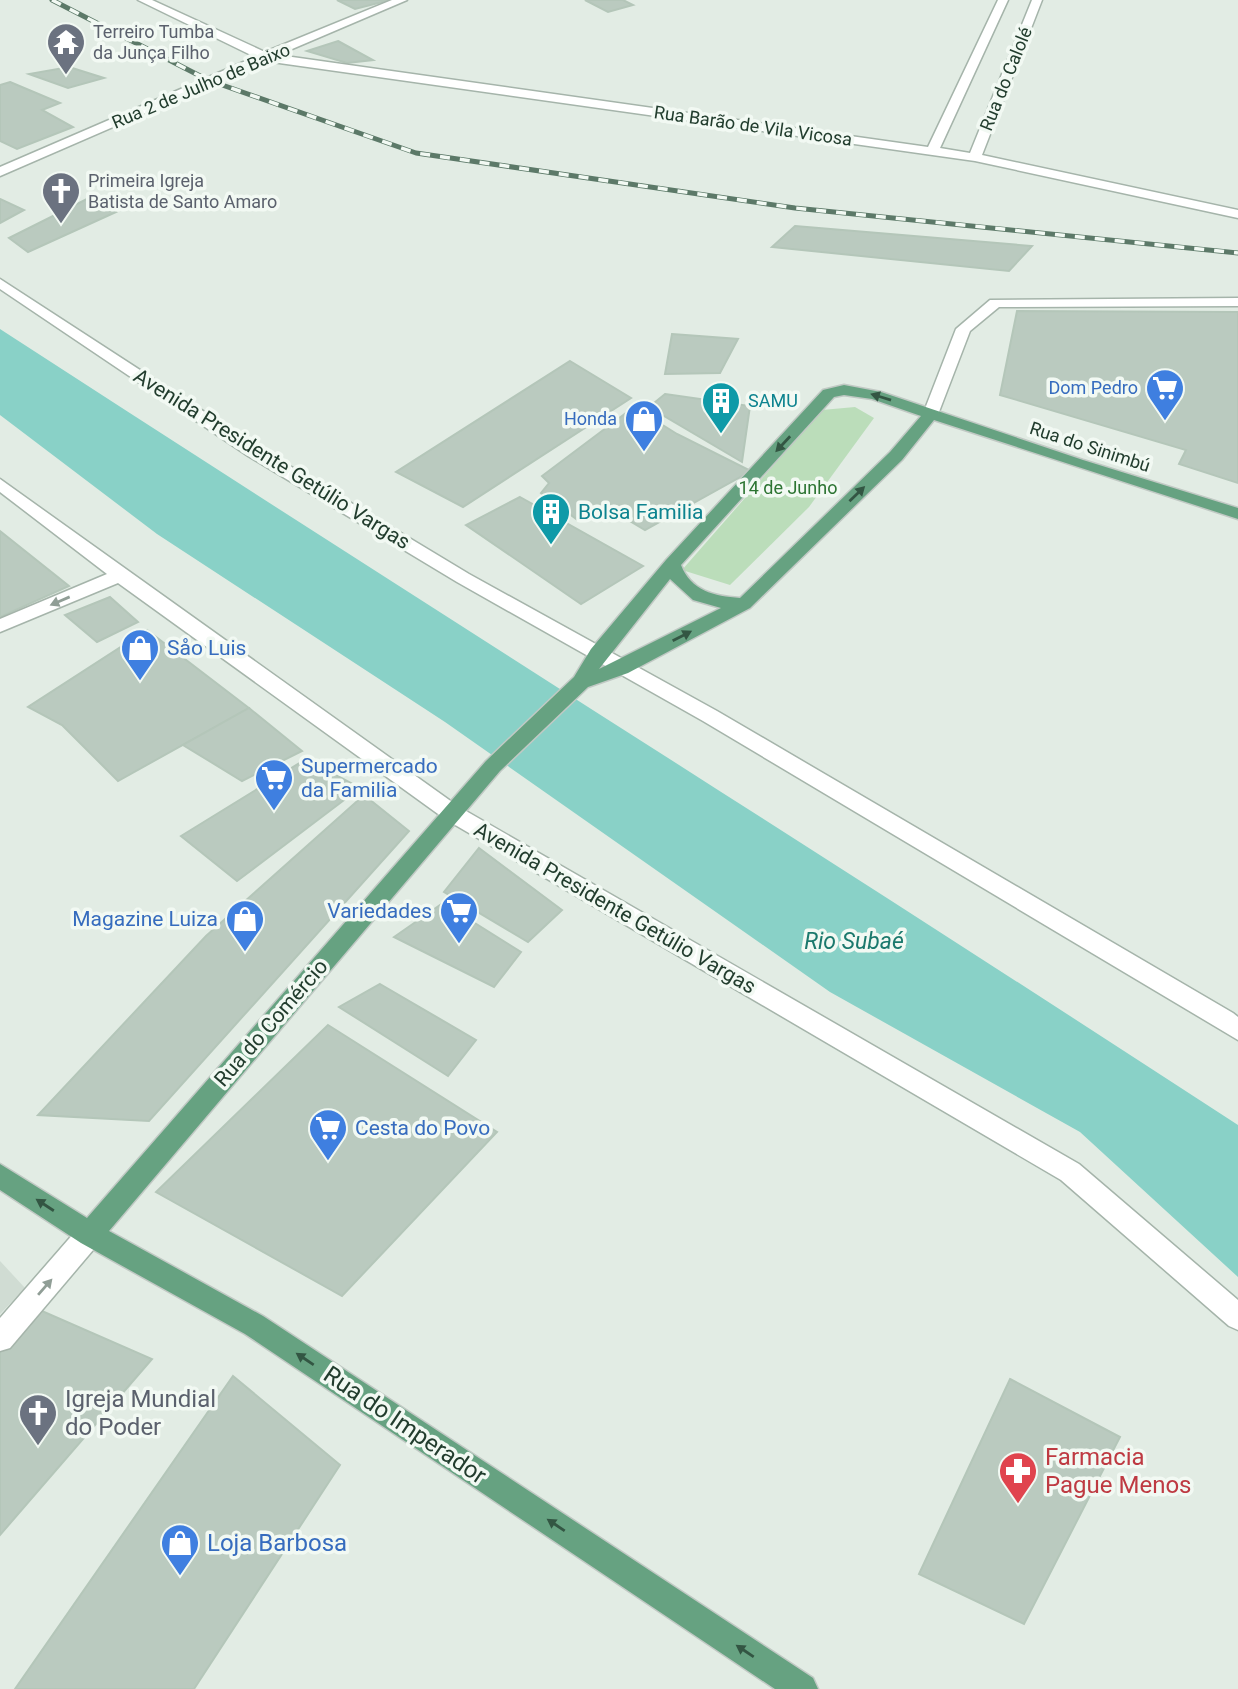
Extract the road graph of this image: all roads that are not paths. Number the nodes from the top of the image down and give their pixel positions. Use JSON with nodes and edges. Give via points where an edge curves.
{"nodes":[{"id":1,"x":143,"y":0,"type":"edge"},
{"id":2,"x":402,"y":0,"type":"edge"},
{"id":3,"x":1003,"y":0,"type":"edge"},
{"id":4,"x":1037,"y":0,"type":"edge"},
{"id":5,"x":265,"y":57,"type":"junction"},
{"id":6,"x":932,"y":152,"type":"junction"},
{"id":7,"x":975,"y":157,"type":"junction"},
{"id":8,"x":0,"y":172,"type":"edge"},
{"id":9,"x":1238,"y":214,"type":"edge"},
{"id":10,"x":0,"y":283,"type":"edge"},
{"id":11,"x":1238,"y":302,"type":"edge"},
{"id":12,"x":931,"y":414,"type":"junction"},
{"id":13,"x":0,"y":484,"type":"edge"},
{"id":14,"x":1238,"y":514,"type":"edge"},
{"id":15,"x":672,"y":565,"type":"junction"},
{"id":16,"x":120,"y":575,"type":"junction"},
{"id":17,"x":744,"y":604,"type":"junction"},
{"id":18,"x":0,"y":626,"type":"edge"},
{"id":19,"x":598,"y":654,"type":"junction"},
{"id":20,"x":621,"y":668,"type":"junction"},
{"id":21,"x":576,"y":686,"type":"junction"},
{"id":22,"x":452,"y":813,"type":"junction"},
{"id":23,"x":1238,"y":1030,"type":"edge"},
{"id":24,"x":0,"y":1176,"type":"edge"},
{"id":25,"x":90,"y":1234,"type":"junction"},
{"id":26,"x":1238,"y":1317,"type":"edge"},
{"id":27,"x":0,"y":1338,"type":"edge"},
{"id":28,"x":802,"y":1689,"type":"edge"}],
"edges":[{"from":1,"to":5,"type":"street"},
{"from":2,"to":5,"type":"street","name":"Rua 2 de Julho de Baixo"},
{"from":3,"to":6,"type":"street","name":"Rua do Calolé"},
{"from":4,"to":7,"type":"street","name":"Rua do Calolé"},
{"from":5,"to":6,"type":"street","name":"Rua Barão de Vila Vicosa"},
{"from":5,"to":8,"type":"street","name":"Rua 2 de Julho de Baixo"},
{"from":6,"to":7,"type":"street","name":"Rua Barão de Vila Vicosa"},
{"from":7,"to":9,"type":"street","name":"Rua Barão de Vila Vicosa"},
{"from":10,"to":19,"type":"street","name":"Avenida Presidente Getúlio Vargas","via":[[254,452]]},
{"from":11,"to":12,"type":"street","via":[[995,303],[963,329]]},
{"from":12,"to":14,"type":"main road","name":"Rua do Sinimbú"},
{"from":12,"to":15,"type":"main road","name":"Rua do Sinimbú","one_way":true,"via":[[858,391],[829,393]]},
{"from":17,"to":12,"type":"main road","one_way":true,"via":[[896,456]]},
{"from":13,"to":16,"type":"street","name":"Avenida Presidente Getúlio Vargas"},
{"from":15,"to":17,"type":"main road","via":[[676,580],[693,593],[710,602]]},
{"from":15,"to":19,"type":"main road","name":"Rua do Sinimbú"},
{"from":16,"to":18,"type":"street","one_way":true},
{"from":16,"to":22,"type":"street","name":"Avenida Presidente Getúlio Vargas"},
{"from":20,"to":17,"type":"main road","one_way":true},
{"from":19,"to":20,"type":"street","name":"Avenida Presidente Getúlio Vargas"},
{"from":19,"to":21,"type":"main road","name":"Rua do Sinimbú"},
{"from":20,"to":21,"type":"main road"},
{"from":20,"to":23,"type":"street","name":"Avenida Presidente Getúlio Vargas","via":[[722,723]]},
{"from":21,"to":22,"type":"main road","name":"Rua do Comércio"},
{"from":22,"to":25,"type":"main road","name":"Rua do Comércio"},
{"from":22,"to":26,"type":"street","name":"Avenida Presidente Getúlio Vargas","via":[[1070,1172]]},
{"from":25,"to":24,"type":"main road","name":"Rua do Imperador","one_way":true},
{"from":27,"to":25,"type":"street","one_way":true},
{"from":28,"to":25,"type":"main road","name":"Rua do Imperador","one_way":true,"via":[[254,1325]]}]}
